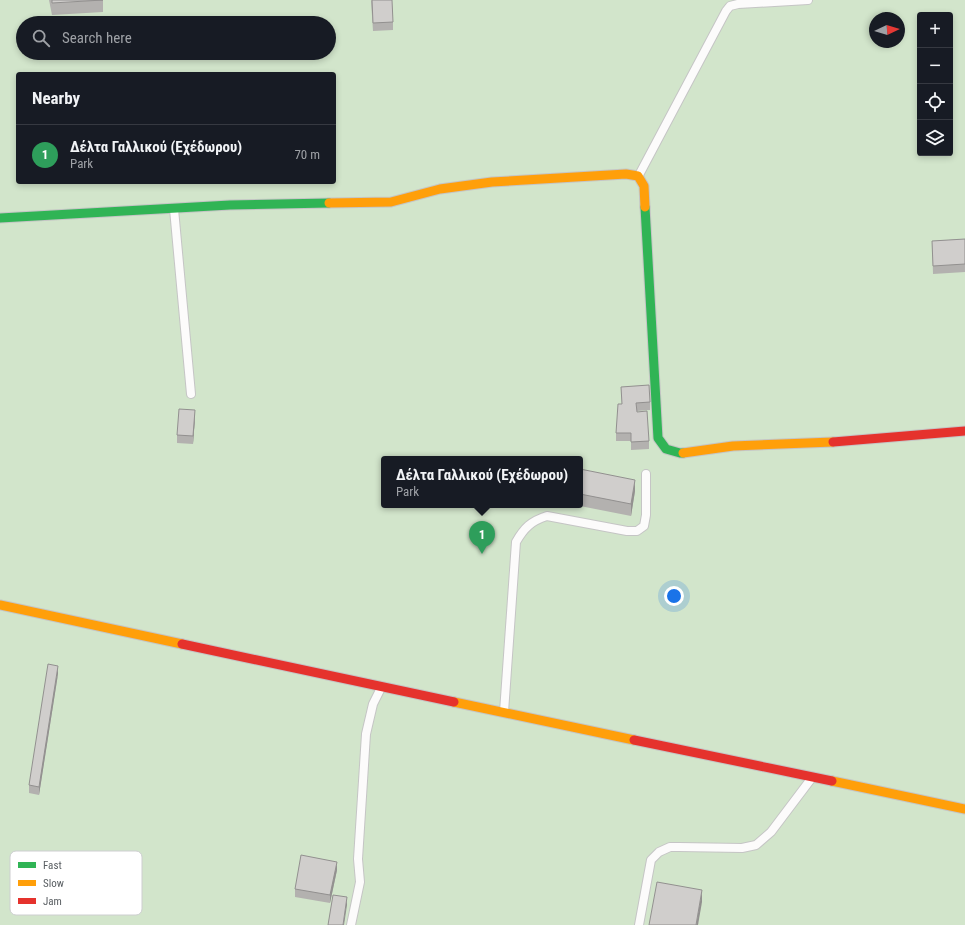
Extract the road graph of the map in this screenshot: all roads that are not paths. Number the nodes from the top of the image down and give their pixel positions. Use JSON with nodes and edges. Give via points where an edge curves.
{"nodes":[{"id":1,"x":808,"y":0,"type":"edge"},
{"id":2,"x":730,"y":3,"type":"edge"},
{"id":3,"x":638,"y":176,"type":"junction"},
{"id":4,"x":174,"y":208,"type":"junction"},
{"id":5,"x":0,"y":218,"type":"edge"},
{"id":6,"x":191,"y":394,"type":"dead end"},
{"id":7,"x":965,"y":431,"type":"edge"},
{"id":8,"x":646,"y":474,"type":"dead end"},
{"id":9,"x":0,"y":605,"type":"edge"},
{"id":10,"x":382,"y":687,"type":"junction"},
{"id":11,"x":504,"y":713,"type":"junction"},
{"id":12,"x":813,"y":777,"type":"junction"},
{"id":13,"x":965,"y":809,"type":"edge"},
{"id":14,"x":351,"y":925,"type":"edge"},
{"id":15,"x":639,"y":925,"type":"edge"}],
"edges":[{"from":1,"to":2,"type":"lane"},
{"from":2,"to":3,"type":"lane"},
{"from":3,"to":4,"type":"street","via":[[626,174],[492,182],[440,190],[391,202]]},
{"from":3,"to":7,"type":"street","via":[[644,186],[658,438],[666,449],[680,453],[733,446],[822,443]]},
{"from":4,"to":5,"type":"street"},
{"from":4,"to":6,"type":"lane"},
{"from":8,"to":11,"type":"lane","via":[[646,515],[644,526],[637,531],[547,516],[527,526],[516,542]]},
{"from":9,"to":10,"type":"street"},
{"from":10,"to":11,"type":"street"},
{"from":10,"to":14,"type":"lane","via":[[373,704],[366,734],[358,858],[360,882]]},
{"from":11,"to":12,"type":"street"},
{"from":12,"to":13,"type":"street"},
{"from":12,"to":15,"type":"lane","via":[[770,832],[756,845],[742,848],[670,847],[659,852],[652,860]]}]}
